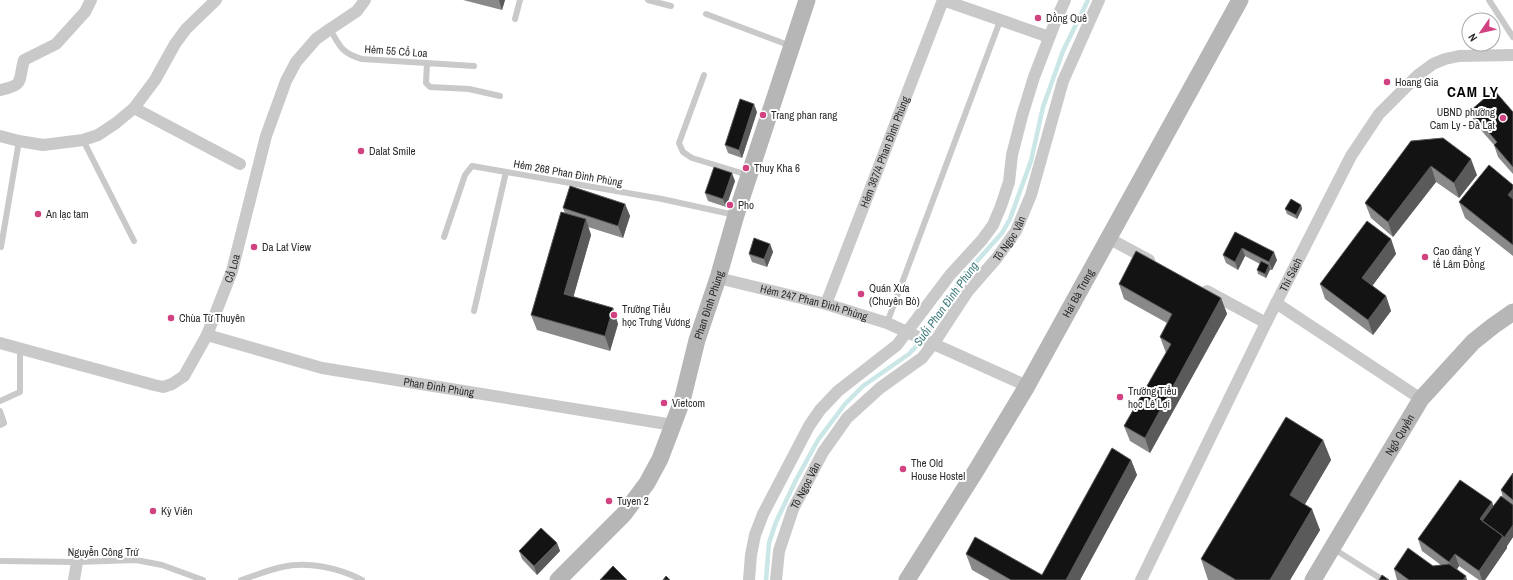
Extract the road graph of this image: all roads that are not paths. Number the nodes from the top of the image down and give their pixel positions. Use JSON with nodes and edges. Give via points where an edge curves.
{"nodes":[{"id":1,"x":91,"y":0,"type":"edge"},
{"id":2,"x":216,"y":0,"type":"edge"},
{"id":3,"x":365,"y":0,"type":"edge"},
{"id":4,"x":520,"y":0,"type":"edge"},
{"id":5,"x":648,"y":0,"type":"edge"},
{"id":6,"x":807,"y":0,"type":"edge"},
{"id":7,"x":943,"y":0,"type":"edge"},
{"id":8,"x":1065,"y":0,"type":"edge"},
{"id":9,"x":1099,"y":0,"type":"edge"},
{"id":10,"x":1240,"y":0,"type":"edge"},
{"id":11,"x":1489,"y":0,"type":"edge"},
{"id":12,"x":671,"y":6,"type":"dead end"},
{"id":13,"x":706,"y":14,"type":"dead end"},
{"id":14,"x":515,"y":20,"type":"dead end"},
{"id":15,"x":1000,"y":21,"type":"junction"},
{"id":16,"x":330,"y":28,"type":"junction"},
{"id":17,"x":1049,"y":37,"type":"junction"},
{"id":18,"x":1513,"y":37,"type":"edge"},
{"id":19,"x":791,"y":46,"type":"junction"},
{"id":20,"x":1513,"y":55,"type":"edge"},
{"id":21,"x":427,"y":63,"type":"junction"},
{"id":22,"x":474,"y":66,"type":"dead end"},
{"id":23,"x":704,"y":75,"type":"dead end"},
{"id":24,"x":0,"y":90,"type":"edge"},
{"id":25,"x":500,"y":96,"type":"dead end"},
{"id":26,"x":134,"y":108,"type":"junction"},
{"id":27,"x":0,"y":136,"type":"edge"},
{"id":28,"x":83,"y":140,"type":"junction"},
{"id":29,"x":18,"y":141,"type":"junction"},
{"id":30,"x":240,"y":164,"type":"dead end"},
{"id":31,"x":506,"y":172,"type":"junction"},
{"id":32,"x":749,"y":175,"type":"junction"},
{"id":33,"x":736,"y":215,"type":"junction"},
{"id":34,"x":444,"y":236,"type":"dead end"},
{"id":35,"x":1108,"y":238,"type":"junction"},
{"id":36,"x":134,"y":241,"type":"dead end"},
{"id":37,"x":1,"y":247,"type":"dead end"},
{"id":38,"x":1161,"y":266,"type":"edge"},
{"id":39,"x":718,"y":278,"type":"junction"},
{"id":40,"x":1194,"y":284,"type":"edge"},
{"id":41,"x":1276,"y":303,"type":"junction"},
{"id":42,"x":826,"y":304,"type":"junction"},
{"id":43,"x":474,"y":311,"type":"dead end"},
{"id":44,"x":1513,"y":312,"type":"edge"},
{"id":45,"x":1266,"y":323,"type":"junction"},
{"id":46,"x":887,"y":324,"type":"junction"},
{"id":47,"x":909,"y":333,"type":"junction"},
{"id":48,"x":207,"y":335,"type":"junction"},
{"id":49,"x":0,"y":343,"type":"edge"},
{"id":50,"x":934,"y":343,"type":"junction"},
{"id":51,"x":20,"y":348,"type":"junction"},
{"id":52,"x":1027,"y":386,"type":"junction"},
{"id":53,"x":1421,"y":400,"type":"junction"},
{"id":54,"x":0,"y":401,"type":"edge"},
{"id":55,"x":0,"y":412,"type":"edge"},
{"id":56,"x":0,"y":425,"type":"edge"},
{"id":57,"x":673,"y":425,"type":"junction"},
{"id":58,"x":1332,"y":548,"type":"junction"},
{"id":59,"x":0,"y":561,"type":"edge"},
{"id":60,"x":77,"y":562,"type":"junction"},
{"id":61,"x":74,"y":580,"type":"edge"},
{"id":62,"x":203,"y":580,"type":"edge"},
{"id":63,"x":241,"y":580,"type":"edge"},
{"id":64,"x":362,"y":580,"type":"edge"},
{"id":65,"x":558,"y":580,"type":"edge"},
{"id":66,"x":749,"y":580,"type":"edge"},
{"id":67,"x":776,"y":580,"type":"edge"},
{"id":68,"x":907,"y":580,"type":"edge"},
{"id":69,"x":1141,"y":580,"type":"edge"},
{"id":70,"x":1313,"y":580,"type":"edge"},
{"id":71,"x":1383,"y":580,"type":"edge"}],
"edges":[{"from":1,"to":24,"type":"street","via":[[85,12],[56,44],[24,60],[20,80],[14,87]]},
{"from":2,"to":26,"type":"street","via":[[186,29],[155,80]]},
{"from":3,"to":16,"type":"street","name":"Cổ Loa","via":[[357,11]]},
{"from":4,"to":14,"type":"lane"},
{"from":5,"to":12,"type":"lane"},
{"from":6,"to":19,"type":"street","name":"Phan Đình Phùng"},
{"from":7,"to":15,"type":"street"},
{"from":7,"to":42,"type":"street","name":"Hẻm 367/4 Phan Đình Phùng"},
{"from":8,"to":17,"type":"street","name":"Tô Ngọc Vân"},
{"from":9,"to":50,"type":"street","name":"Tô Ngọc Vân","via":[[1063,81],[1031,195],[1016,231],[968,292]]},
{"from":10,"to":35,"type":"street","name":"Hai Bà Trưng"},
{"from":11,"to":18,"type":"lane"},
{"from":13,"to":19,"type":"lane"},
{"from":15,"to":17,"type":"street"},
{"from":15,"to":46,"type":"lane"},
{"from":16,"to":21,"type":"lane","name":"Hẻm 55 Cổ Loa","via":[[343,51],[351,56],[372,60]]},
{"from":16,"to":48,"type":"street","name":"Cổ Loa","via":[[305,50],[286,81],[266,136],[232,271]]},
{"from":17,"to":47,"type":"street","name":"Tô Ngọc Vân","via":[[1022,116],[1012,155],[1009,182],[993,225],[950,275]]},
{"from":19,"to":32,"type":"street","name":"Phan Đình Phùng"},
{"from":20,"to":41,"type":"street","name":"Thi Sách","via":[[1459,56],[1445,59],[1418,75],[1399,93],[1379,114],[1351,156]]},
{"from":21,"to":22,"type":"lane","name":"Hẻm 55 Cổ Loa"},
{"from":21,"to":25,"type":"lane","via":[[426,83],[430,87],[468,89]]},
{"from":23,"to":32,"type":"lane","via":[[679,143],[683,152],[692,158]]},
{"from":26,"to":28,"type":"street","via":[[98,135]]},
{"from":26,"to":30,"type":"street"},
{"from":27,"to":29,"type":"street"},
{"from":28,"to":29,"type":"street","via":[[43,145]]},
{"from":28,"to":36,"type":"lane"},
{"from":29,"to":37,"type":"lane"},
{"from":31,"to":33,"type":"lane","name":"Hẻm 268 Phan Đình Phùng","via":[[662,199]]},
{"from":31,"to":34,"type":"lane","name":"Hẻm 268 Phan Đình Phùng","via":[[472,166],[465,174]]},
{"from":31,"to":43,"type":"lane"},
{"from":32,"to":33,"type":"street","name":"Phan Đình Phùng"},
{"from":33,"to":39,"type":"street","name":"Phan Đình Phùng"},
{"from":35,"to":38,"type":"street"},
{"from":35,"to":52,"type":"street","name":"Hai Bà Trưng"},
{"from":39,"to":42,"type":"street","name":"Hẻm 247 Phan Đình Phùng"},
{"from":39,"to":57,"type":"street","name":"Phan Đình Phùng"},
{"from":40,"to":45,"type":"street"},
{"from":41,"to":45,"type":"street","name":"Thi Sách"},
{"from":41,"to":53,"type":"street"},
{"from":42,"to":46,"type":"street","name":"Hẻm 247 Phan Đình Phùng"},
{"from":44,"to":53,"type":"street","name":"Ngô Quyền","via":[[1473,342]]},
{"from":45,"to":69,"type":"street","name":"Thi Sách"},
{"from":46,"to":47,"type":"street","name":"Hẻm 247 Phan Đình Phùng"},
{"from":47,"to":50,"type":"street","name":"Hẻm 247 Phan Đình Phùng"},
{"from":47,"to":66,"type":"street","name":"Tô Ngọc Vân","via":[[893,350],[838,391],[809,426],[754,535]]},
{"from":48,"to":51,"type":"street","name":"Cổ Loa","via":[[184,376],[172,384],[163,386]]},
{"from":48,"to":57,"type":"street","name":"Phan Đinh Phùng","via":[[322,368]]},
{"from":49,"to":51,"type":"street","name":"Cổ Loa"},
{"from":50,"to":52,"type":"street","name":"Hẻm 247 Phan Đình Phùng"},
{"from":50,"to":67,"type":"street","name":"Tô Ngọc Vân","via":[[922,358],[880,388],[847,418],[823,452],[793,509],[779,551]]},
{"from":51,"to":54,"type":"lane","via":[[20,392]]},
{"from":52,"to":68,"type":"street","name":"Hai Bà Trưng"},
{"from":53,"to":58,"type":"street","name":"Ngô Quyền"},
{"from":55,"to":56,"type":"lane","via":[[4,423]]},
{"from":57,"to":65,"type":"street","name":"Phan Đình Phùng","via":[[660,459],[647,483],[624,514]]},
{"from":58,"to":70,"type":"street","name":"Ngô Quyền"},
{"from":58,"to":71,"type":"lane"},
{"from":59,"to":60,"type":"lane","name":"Nguyễn Công Trứ"},
{"from":60,"to":61,"type":"street"},
{"from":60,"to":62,"type":"lane","name":"Nguyễn Công Trứ","via":[[136,560],[162,565]]},
{"from":63,"to":64,"type":"lane","via":[[283,567],[304,564],[347,572]]}]}
